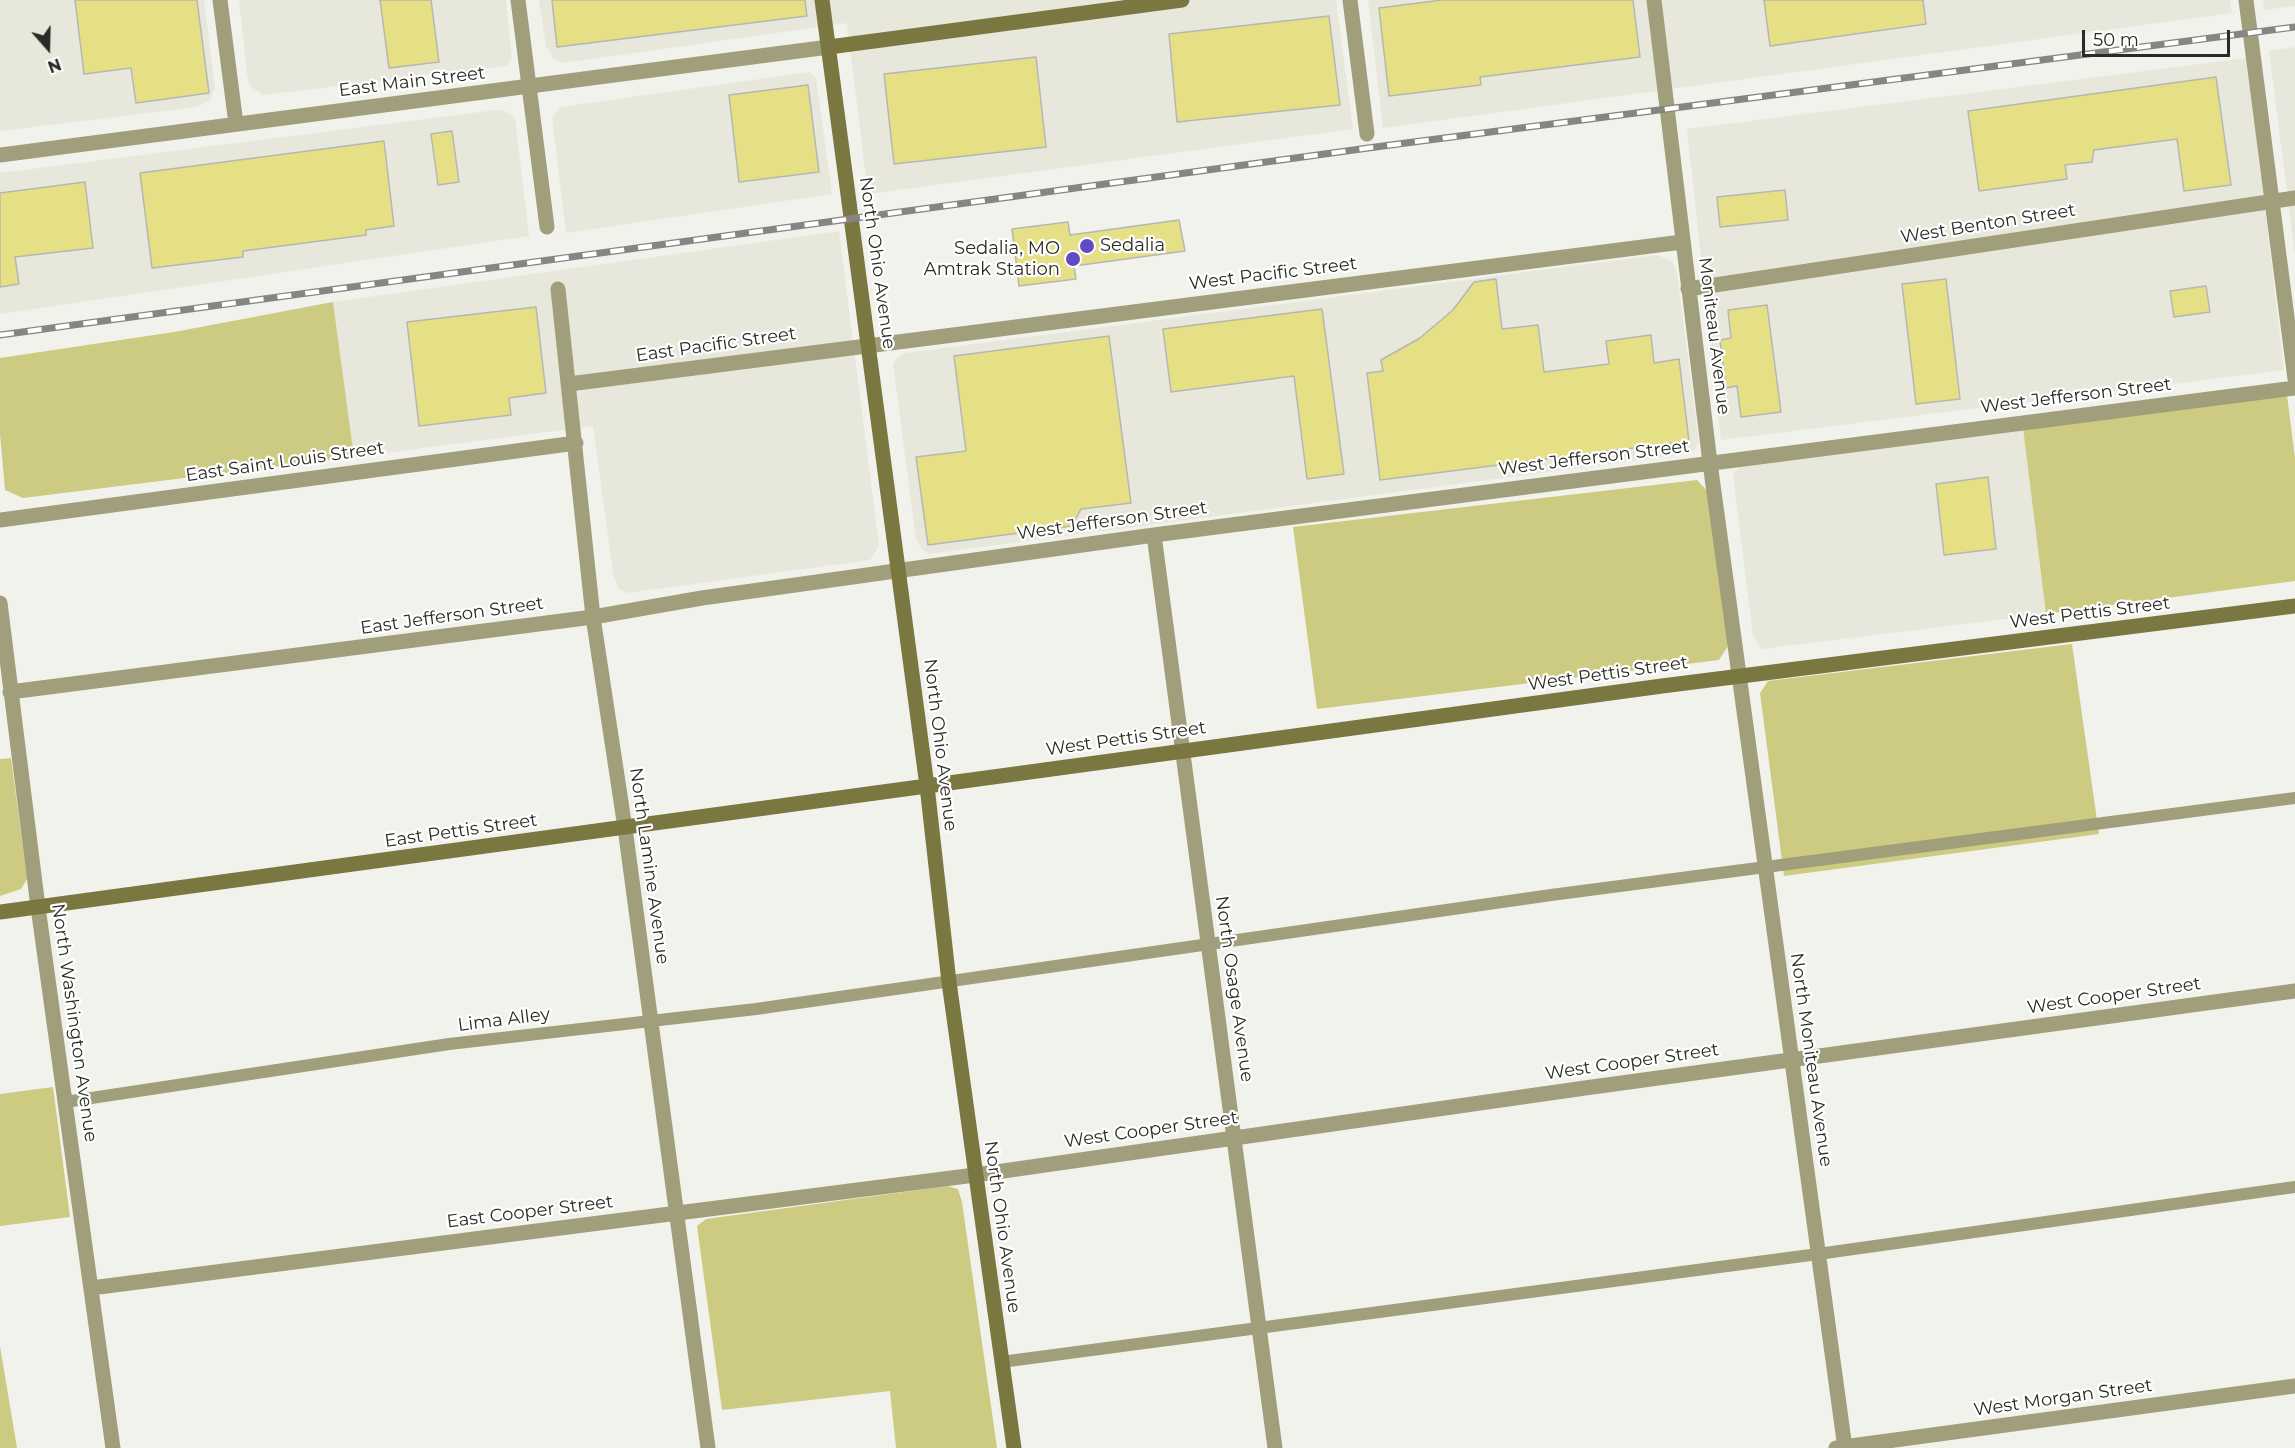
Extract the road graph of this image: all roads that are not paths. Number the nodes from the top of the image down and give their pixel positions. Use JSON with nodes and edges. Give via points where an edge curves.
{"nodes":[{"id":1,"x":220,"y":0,"type":"edge"},
{"id":2,"x":518,"y":0,"type":"edge"},
{"id":3,"x":822,"y":0,"type":"edge"},
{"id":4,"x":1182,"y":0,"type":"edge"},
{"id":5,"x":1350,"y":0,"type":"edge"},
{"id":6,"x":1654,"y":0,"type":"edge"},
{"id":7,"x":2246,"y":0,"type":"edge"},
{"id":8,"x":1081,"y":7,"type":"edge"},
{"id":9,"x":829,"y":47,"type":"junction"},
{"id":10,"x":529,"y":86,"type":"junction"},
{"id":11,"x":236,"y":124,"type":"junction"},
{"id":12,"x":1367,"y":134,"type":"dead end"},
{"id":13,"x":0,"y":155,"type":"edge"},
{"id":14,"x":2295,"y":198,"type":"edge"},
{"id":15,"x":2272,"y":201,"type":"junction"},
{"id":16,"x":547,"y":227,"type":"dead end"},
{"id":17,"x":1682,"y":242,"type":"junction"},
{"id":18,"x":1688,"y":289,"type":"junction"},
{"id":19,"x":558,"y":290,"type":"dead end"},
{"id":20,"x":868,"y":344,"type":"junction"},
{"id":21,"x":2295,"y":379,"type":"edge"},
{"id":22,"x":569,"y":384,"type":"junction"},
{"id":23,"x":2295,"y":388,"type":"edge"},
{"id":24,"x":576,"y":443,"type":"junction"},
{"id":25,"x":1710,"y":463,"type":"junction"},
{"id":26,"x":0,"y":520,"type":"edge"},
{"id":27,"x":1154,"y":535,"type":"junction"},
{"id":28,"x":898,"y":571,"type":"junction"},
{"id":29,"x":0,"y":603,"type":"edge"},
{"id":30,"x":2295,"y":606,"type":"edge"},
{"id":31,"x":593,"y":617,"type":"junction"},
{"id":32,"x":1740,"y":676,"type":"junction"},
{"id":33,"x":10,"y":692,"type":"junction"},
{"id":34,"x":1183,"y":751,"type":"junction"},
{"id":35,"x":927,"y":786,"type":"junction"},
{"id":36,"x":2295,"y":798,"type":"edge"},
{"id":37,"x":625,"y":828,"type":"junction"},
{"id":38,"x":1766,"y":867,"type":"junction"},
{"id":39,"x":38,"y":907,"type":"junction"},
{"id":40,"x":0,"y":912,"type":"edge"},
{"id":41,"x":1209,"y":946,"type":"junction"},
{"id":42,"x":949,"y":982,"type":"junction"},
{"id":43,"x":2295,"y":992,"type":"edge"},
{"id":44,"x":650,"y":1021,"type":"junction"},
{"id":45,"x":1791,"y":1060,"type":"junction"},
{"id":46,"x":65,"y":1102,"type":"junction"},
{"id":47,"x":1234,"y":1138,"type":"junction"},
{"id":48,"x":975,"y":1174,"type":"junction"},
{"id":49,"x":2295,"y":1187,"type":"edge"},
{"id":50,"x":676,"y":1213,"type":"junction"},
{"id":51,"x":1818,"y":1254,"type":"junction"},
{"id":52,"x":91,"y":1288,"type":"junction"},
{"id":53,"x":1259,"y":1329,"type":"junction"},
{"id":54,"x":1002,"y":1362,"type":"junction"},
{"id":55,"x":2295,"y":1386,"type":"edge"},
{"id":56,"x":113,"y":1448,"type":"edge"},
{"id":57,"x":708,"y":1448,"type":"edge"},
{"id":58,"x":1014,"y":1448,"type":"edge"},
{"id":59,"x":1275,"y":1448,"type":"edge"},
{"id":60,"x":1842,"y":1448,"type":"edge"}],
"edges":[{"from":1,"to":11,"type":"street"},
{"from":2,"to":10,"type":"street"},
{"from":3,"to":9,"type":"street","name":"North Ohio Avenue"},
{"from":4,"to":8,"type":"street"},
{"from":5,"to":12,"type":"street"},
{"from":6,"to":17,"type":"street","name":"Moniteau Avenue"},
{"from":7,"to":15,"type":"street"},
{"from":8,"to":9,"type":"street"},
{"from":9,"to":10,"type":"street","name":"East Main Street"},
{"from":9,"to":20,"type":"street","name":"North Ohio Avenue"},
{"from":10,"to":11,"type":"street","name":"East Main Street"},
{"from":10,"to":16,"type":"street"},
{"from":11,"to":13,"type":"street","name":"East Main Street"},
{"from":14,"to":15,"type":"street","name":"West Benton Street"},
{"from":15,"to":18,"type":"street","name":"West Benton Street"},
{"from":15,"to":21,"type":"street"},
{"from":17,"to":18,"type":"street","name":"Moniteau Avenue"},
{"from":17,"to":20,"type":"street","name":"West Pacific Street"},
{"from":18,"to":25,"type":"street","name":"Moniteau Avenue"},
{"from":19,"to":22,"type":"street","name":"North Lamine Avenue"},
{"from":20,"to":22,"type":"street","name":"East Pacific Street"},
{"from":20,"to":28,"type":"street","name":"North Ohio Avenue"},
{"from":22,"to":24,"type":"street","name":"North Lamine Avenue"},
{"from":23,"to":25,"type":"street","name":"West Jefferson Street"},
{"from":24,"to":26,"type":"street","name":"East Saint Louis Street"},
{"from":24,"to":31,"type":"street","name":"North Lamine Avenue"},
{"from":25,"to":27,"type":"street","name":"West Jefferson Street"},
{"from":25,"to":32,"type":"street","name":"Moniteau Avenue"},
{"from":27,"to":28,"type":"street","name":"West Jefferson Street"},
{"from":27,"to":34,"type":"street","name":"North Osage Avenue"},
{"from":28,"to":31,"type":"street","name":"East Jefferson Street"},
{"from":28,"to":35,"type":"street","name":"North Ohio Avenue"},
{"from":29,"to":33,"type":"street","name":"North Washington Avenue"},
{"from":30,"to":32,"type":"street","name":"West Pettis Street"},
{"from":31,"to":33,"type":"street","name":"East Jefferson Street"},
{"from":31,"to":37,"type":"street","name":"North Lamine Avenue"},
{"from":32,"to":34,"type":"street","name":"West Pettis Street"},
{"from":32,"to":38,"type":"street","name":"North Moniteau Avenue"},
{"from":33,"to":39,"type":"street","name":"North Washington Avenue"},
{"from":34,"to":35,"type":"street","name":"West Pettis Street"},
{"from":34,"to":41,"type":"street","name":"North Osage Avenue"},
{"from":35,"to":37,"type":"street","name":"East Pettis Street"},
{"from":35,"to":42,"type":"street","name":"North Ohio Avenue"},
{"from":36,"to":38,"type":"lane","name":"Lima Alley"},
{"from":37,"to":39,"type":"street","name":"East Pettis Street"},
{"from":37,"to":44,"type":"street","name":"North Lamine Avenue"},
{"from":38,"to":41,"type":"lane","name":"Lima Alley"},
{"from":38,"to":45,"type":"street","name":"North Moniteau Avenue"},
{"from":39,"to":40,"type":"street","name":"East Pettis Street"},
{"from":39,"to":46,"type":"street","name":"North Washington Avenue"},
{"from":41,"to":42,"type":"lane","name":"Lima Alley"},
{"from":41,"to":47,"type":"street","name":"North Osage Avenue"},
{"from":42,"to":44,"type":"lane","name":"Lima Alley"},
{"from":42,"to":48,"type":"street","name":"North Ohio Avenue"},
{"from":43,"to":45,"type":"street","name":"West Cooper Street"},
{"from":44,"to":46,"type":"lane","name":"Lima Alley","via":[[449,1044]]},
{"from":44,"to":50,"type":"street","name":"North Lamine Avenue"},
{"from":45,"to":47,"type":"street","name":"West Cooper Street"},
{"from":45,"to":51,"type":"street","name":"North Moniteau Avenue"},
{"from":46,"to":52,"type":"street","name":"North Washington Avenue"},
{"from":47,"to":48,"type":"street","name":"West Cooper Street"},
{"from":47,"to":53,"type":"street","name":"North Osage Avenue"},
{"from":48,"to":50,"type":"street","name":"East Cooper Street"},
{"from":48,"to":54,"type":"street","name":"North Ohio Avenue"},
{"from":49,"to":51,"type":"lane"},
{"from":50,"to":52,"type":"street","name":"East Cooper Street"},
{"from":50,"to":57,"type":"street","name":"North Lamine Avenue"},
{"from":51,"to":53,"type":"lane"},
{"from":51,"to":60,"type":"street","name":"North Moniteau Avenue"},
{"from":52,"to":56,"type":"street","name":"North Washington Avenue"},
{"from":53,"to":54,"type":"lane"},
{"from":53,"to":59,"type":"street","name":"North Osage Avenue"},
{"from":54,"to":58,"type":"street","name":"North Ohio Avenue"},
{"from":55,"to":60,"type":"street","name":"West Morgan Street"}]}
